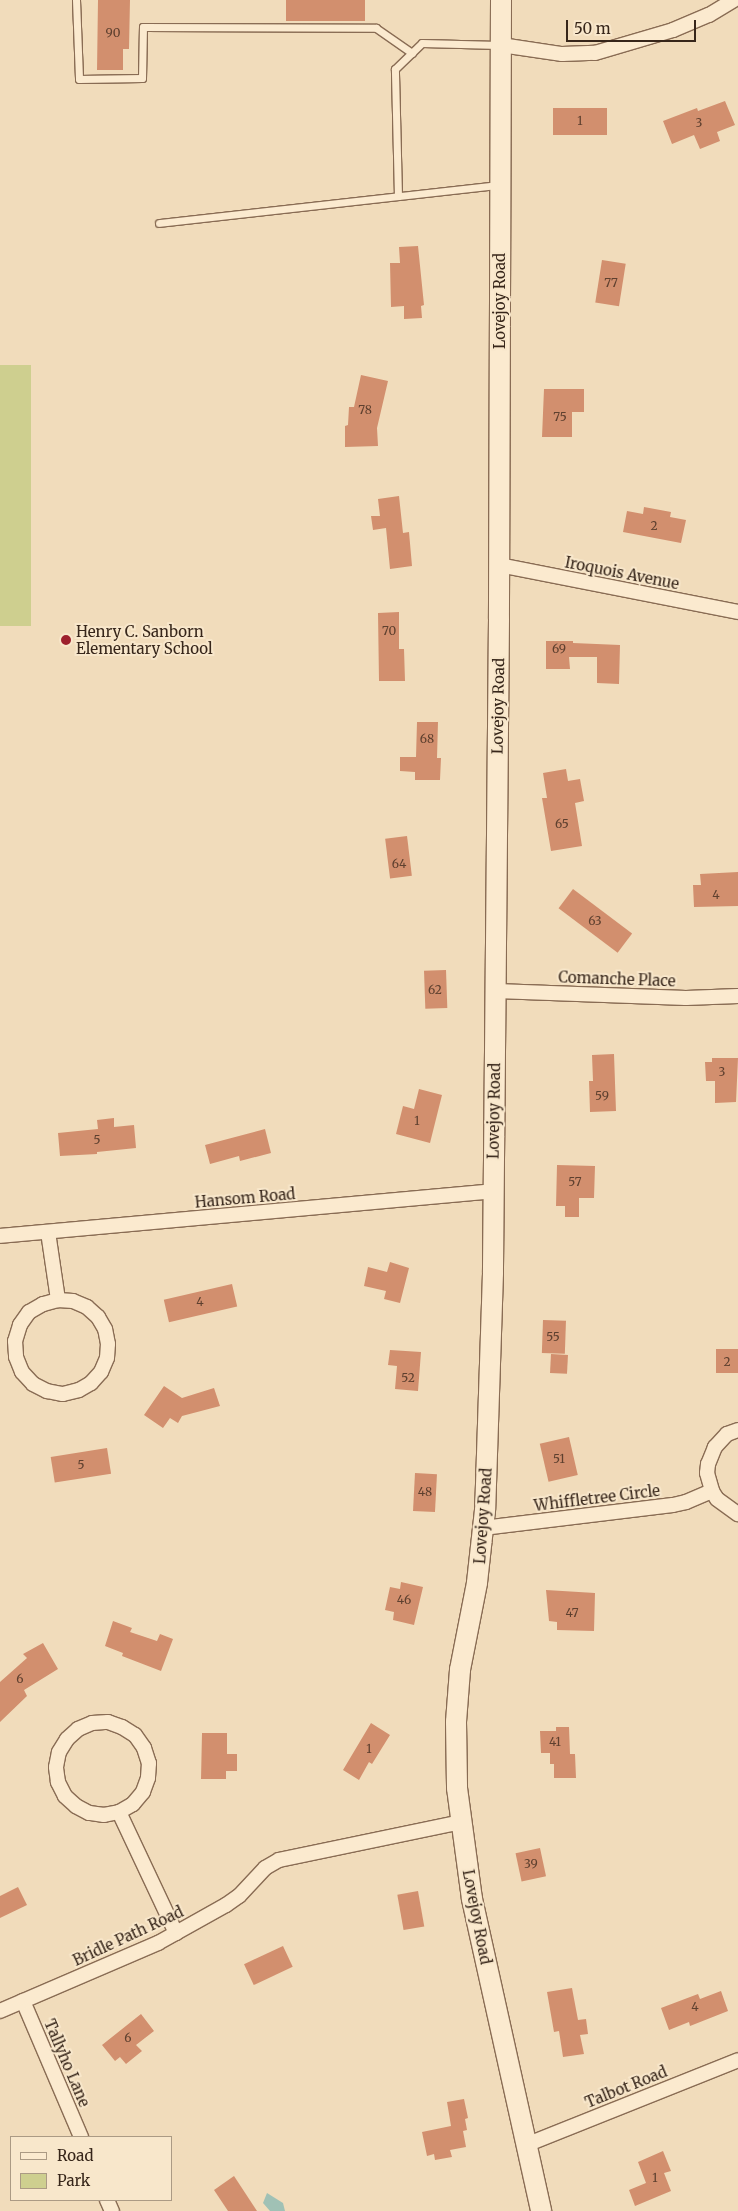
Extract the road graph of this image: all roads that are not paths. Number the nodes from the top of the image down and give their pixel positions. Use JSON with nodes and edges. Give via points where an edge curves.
{"nodes":[{"id":1,"x":76,"y":0,"type":"edge"},
{"id":2,"x":501,"y":0,"type":"edge"},
{"id":3,"x":734,"y":0,"type":"edge"},
{"id":4,"x":501,"y":45,"type":"junction"},
{"id":5,"x":412,"y":53,"type":"junction"},
{"id":6,"x":500,"y":185,"type":"junction"},
{"id":7,"x":398,"y":196,"type":"junction"},
{"id":8,"x":160,"y":223,"type":"dead end"},
{"id":9,"x":499,"y":565,"type":"junction"},
{"id":10,"x":738,"y":612,"type":"edge"},
{"id":11,"x":496,"y":991,"type":"junction"},
{"id":12,"x":738,"y":996,"type":"edge"},
{"id":13,"x":494,"y":1191,"type":"junction"},
{"id":14,"x":48,"y":1232,"type":"junction"},
{"id":15,"x":0,"y":1236,"type":"edge"},
{"id":16,"x":58,"y":1300,"type":"junction"},
{"id":17,"x":738,"y":1430,"type":"edge"},
{"id":18,"x":712,"y":1490,"type":"junction"},
{"id":19,"x":738,"y":1514,"type":"edge"},
{"id":20,"x":483,"y":1528,"type":"junction"},
{"id":21,"x":119,"y":1812,"type":"junction"},
{"id":22,"x":461,"y":1822,"type":"junction"},
{"id":23,"x":176,"y":1933,"type":"junction"},
{"id":24,"x":23,"y":2001,"type":"junction"},
{"id":25,"x":0,"y":2011,"type":"edge"},
{"id":26,"x":738,"y":2060,"type":"edge"},
{"id":27,"x":81,"y":2136,"type":"edge"},
{"id":28,"x":526,"y":2145,"type":"junction"},
{"id":29,"x":541,"y":2211,"type":"edge"}],
"edges":[{"from":1,"to":5,"type":"lane","via":[[79,78],[142,78],[143,27],[376,28]]},
{"from":2,"to":4,"type":"main road","name":"Lovejoy Road"},
{"from":3,"to":4,"type":"street","via":[[673,30],[595,52],[562,54]]},
{"from":4,"to":5,"type":"lane","via":[[422,43]]},
{"from":4,"to":6,"type":"main road","name":"Lovejoy Road"},
{"from":5,"to":7,"type":"lane","via":[[395,69]]},
{"from":6,"to":7,"type":"lane"},
{"from":6,"to":9,"type":"main road","name":"Lovejoy Road"},
{"from":7,"to":8,"type":"lane"},
{"from":9,"to":10,"type":"street","name":"Iroquois Avenue"},
{"from":9,"to":11,"type":"main road","name":"Lovejoy Road"},
{"from":11,"to":12,"type":"street","name":"Comanche Place","via":[[686,998]]},
{"from":11,"to":13,"type":"main road","name":"Lovejoy Road"},
{"from":13,"to":14,"type":"street","name":"Hansom Road"},
{"from":13,"to":20,"type":"main road","name":"Lovejoy Road"},
{"from":14,"to":15,"type":"street","name":"Hansom Road"},
{"from":14,"to":16,"type":"street"},
{"from":16,"to":16,"type":"street","via":[[73,1301],[87,1307],[98,1317],[108,1344],[107,1358],[92,1383],[63,1394],[33,1384],[22,1372],[16,1357],[15,1341],[29,1312]]},
{"from":17,"to":18,"type":"street","via":[[720,1440],[711,1455],[707,1473]]},
{"from":18,"to":19,"type":"street","via":[[724,1506]]},
{"from":18,"to":20,"type":"street","name":"Whiffletree Circle","via":[[672,1505]]},
{"from":20,"to":22,"type":"main road","name":"Lovejoy Road","via":[[477,1584],[460,1670],[456,1722]]},
{"from":21,"to":21,"type":"street","via":[[142,1792],[148,1778],[146,1755],[135,1736],[122,1727],[108,1722],[92,1723],[72,1734],[59,1752],[58,1782],[70,1801],[89,1813]]},
{"from":21,"to":23,"type":"street"},
{"from":22,"to":23,"type":"street","name":"Bridle Path Road","via":[[279,1860],[226,1905]]},
{"from":22,"to":28,"type":"main road","name":"Lovejoy Road","via":[[472,1899]]},
{"from":23,"to":24,"type":"street","name":"Bridle Path Road"},
{"from":24,"to":25,"type":"street","name":"Bridle Path Road"},
{"from":24,"to":27,"type":"street","name":"Tallyho Lane"},
{"from":26,"to":28,"type":"street","name":"Talbot Road"},
{"from":28,"to":29,"type":"main road","name":"Lovejoy Road"}]}
